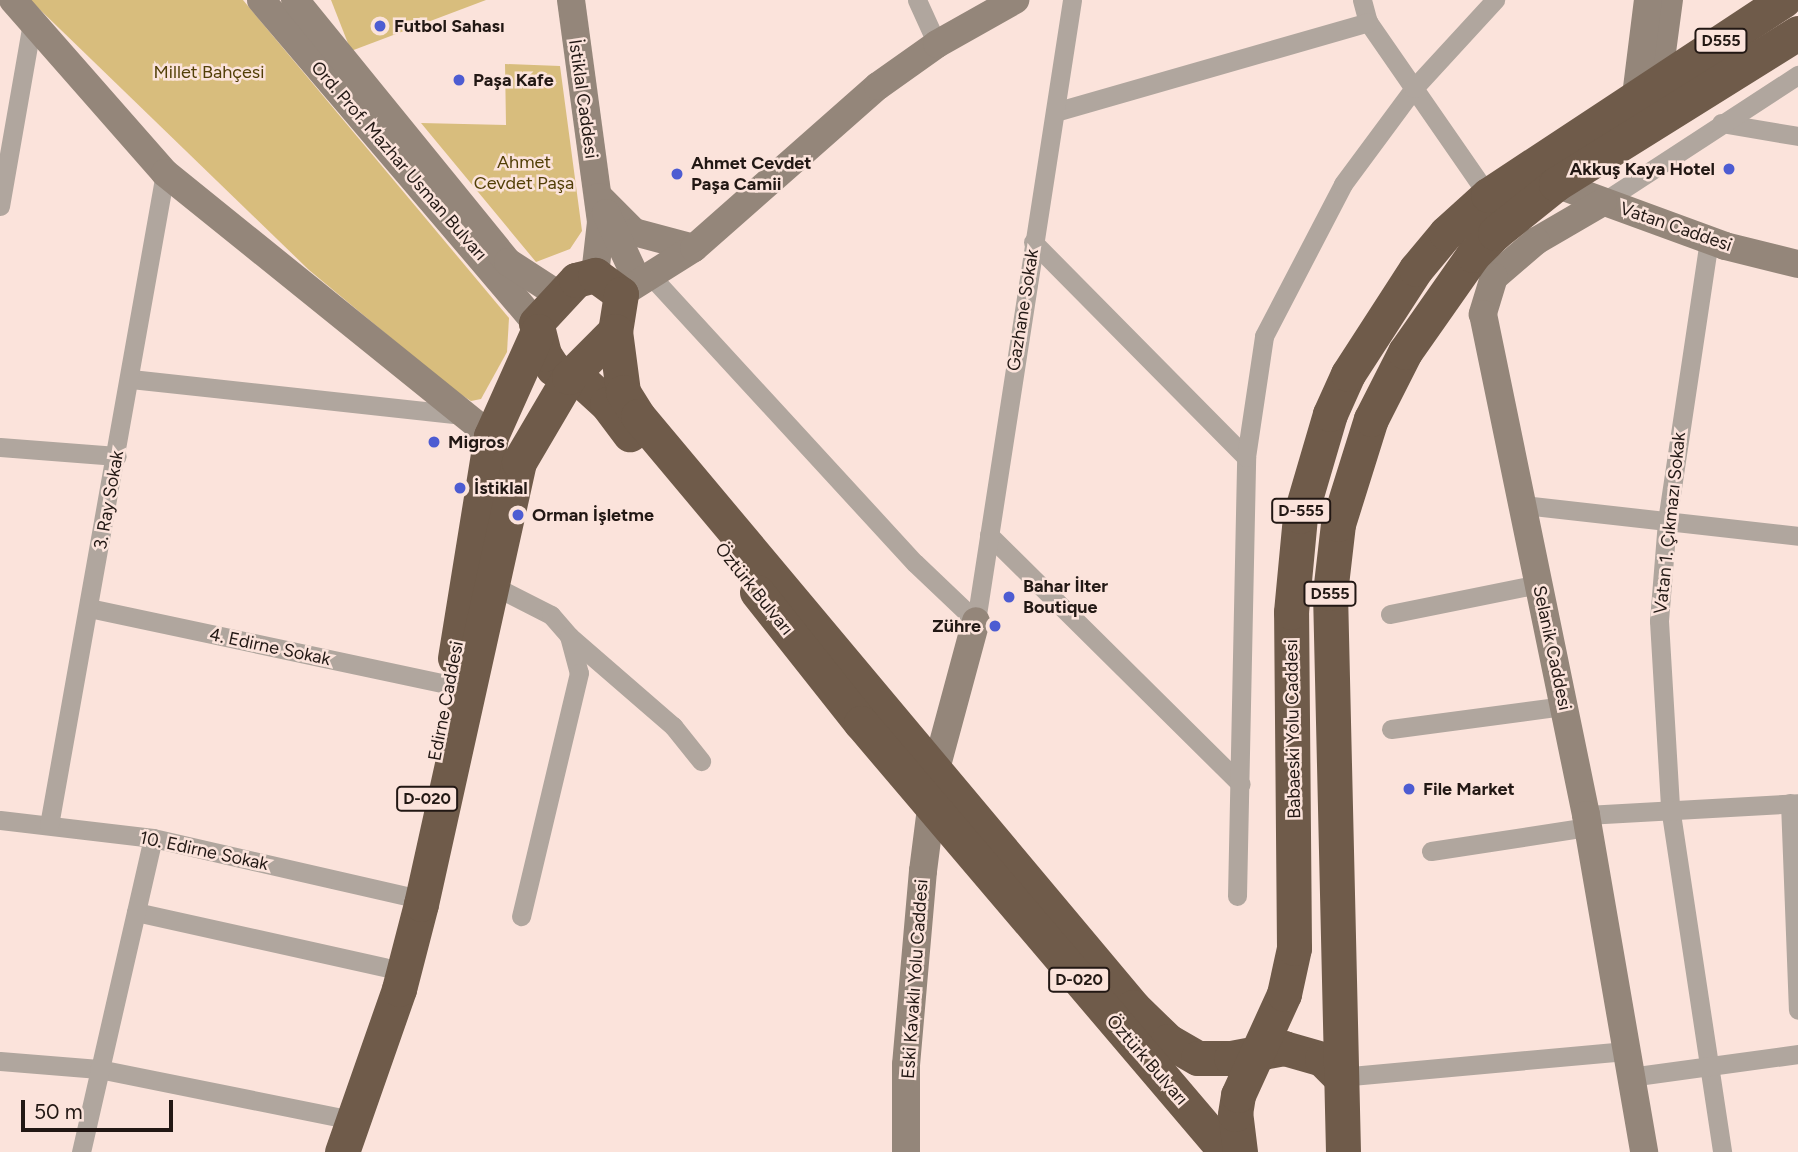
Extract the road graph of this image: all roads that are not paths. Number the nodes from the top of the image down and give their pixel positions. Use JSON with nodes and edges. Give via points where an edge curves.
{"nodes":[{"id":1,"x":13,"y":0,"type":"edge"},
{"id":2,"x":261,"y":0,"type":"edge"},
{"id":3,"x":295,"y":0,"type":"edge"},
{"id":4,"x":571,"y":0,"type":"edge"},
{"id":5,"x":918,"y":0,"type":"edge"},
{"id":6,"x":1016,"y":0,"type":"edge"},
{"id":7,"x":1072,"y":0,"type":"edge"},
{"id":8,"x":1362,"y":0,"type":"edge"},
{"id":9,"x":1495,"y":0,"type":"edge"},
{"id":10,"x":1648,"y":0,"type":"edge"},
{"id":11,"x":1669,"y":0,"type":"edge"},
{"id":12,"x":1784,"y":0,"type":"edge"},
{"id":13,"x":32,"y":22,"type":"junction"},
{"id":14,"x":1368,"y":22,"type":"junction"},
{"id":15,"x":1798,"y":33,"type":"edge"},
{"id":16,"x":937,"y":44,"type":"junction"},
{"id":17,"x":1798,"y":75,"type":"edge"},
{"id":18,"x":1414,"y":88,"type":"junction"},
{"id":19,"x":1655,"y":103,"type":"junction"},
{"id":20,"x":1055,"y":112,"type":"junction"},
{"id":21,"x":1721,"y":123,"type":"junction"},
{"id":22,"x":1798,"y":136,"type":"edge"},
{"id":23,"x":165,"y":173,"type":"junction"},
{"id":24,"x":1556,"y":184,"type":"junction"},
{"id":25,"x":1488,"y":195,"type":"junction"},
{"id":26,"x":599,"y":197,"type":"junction"},
{"id":27,"x":1602,"y":202,"type":"junction"},
{"id":28,"x":0,"y":206,"type":"edge"},
{"id":29,"x":1709,"y":240,"type":"junction"},
{"id":30,"x":1033,"y":242,"type":"junction"},
{"id":31,"x":694,"y":248,"type":"junction"},
{"id":32,"x":1798,"y":264,"type":"edge"},
{"id":33,"x":626,"y":282,"type":"junction"},
{"id":34,"x":559,"y":296,"type":"junction"},
{"id":35,"x":537,"y":327,"type":"junction"},
{"id":36,"x":615,"y":331,"type":"junction"},
{"id":37,"x":131,"y":379,"type":"junction"},
{"id":38,"x":571,"y":387,"type":"junction"},
{"id":39,"x":479,"y":426,"type":"junction"},
{"id":40,"x":0,"y":447,"type":"edge"},
{"id":41,"x":117,"y":456,"type":"junction"},
{"id":42,"x":1246,"y":457,"type":"junction"},
{"id":43,"x":1523,"y":505,"type":"junction"},
{"id":44,"x":1667,"y":521,"type":"junction"},
{"id":45,"x":989,"y":535,"type":"junction"},
{"id":46,"x":1798,"y":536,"type":"edge"},
{"id":47,"x":1539,"y":584,"type":"junction"},
{"id":48,"x":494,"y":586,"type":"junction"},
{"id":49,"x":89,"y":608,"type":"junction"},
{"id":50,"x":1390,"y":614,"type":"dead end"},
{"id":51,"x":976,"y":621,"type":"junction"},
{"id":52,"x":569,"y":636,"type":"junction"},
{"id":53,"x":451,"y":685,"type":"junction"},
{"id":54,"x":1564,"y":706,"type":"junction"},
{"id":55,"x":1391,"y":729,"type":"dead end"},
{"id":56,"x":701,"y":761,"type":"dead end"},
{"id":57,"x":936,"y":769,"type":"junction"},
{"id":58,"x":1241,"y":784,"type":"junction"},
{"id":59,"x":1794,"y":803,"type":"edge"},
{"id":60,"x":933,"y":807,"type":"junction"},
{"id":61,"x":1670,"y":807,"type":"junction"},
{"id":62,"x":0,"y":820,"type":"edge"},
{"id":63,"x":1587,"y":821,"type":"junction"},
{"id":64,"x":49,"y":825,"type":"junction"},
{"id":65,"x":153,"y":838,"type":"junction"},
{"id":66,"x":1431,"y":851,"type":"dead end"},
{"id":67,"x":406,"y":897,"type":"junction"},
{"id":68,"x":1237,"y":897,"type":"dead end"},
{"id":69,"x":136,"y":912,"type":"junction"},
{"id":70,"x":521,"y":916,"type":"dead end"},
{"id":71,"x":1796,"y":949,"type":"edge"},
{"id":72,"x":385,"y":967,"type":"junction"},
{"id":73,"x":1798,"y":1007,"type":"edge"},
{"id":74,"x":1255,"y":1054,"type":"junction"},
{"id":75,"x":1798,"y":1054,"type":"edge"},
{"id":76,"x":0,"y":1061,"type":"edge"},
{"id":77,"x":1628,"y":1064,"type":"junction"},
{"id":78,"x":99,"y":1069,"type":"junction"},
{"id":79,"x":1711,"y":1069,"type":"junction"},
{"id":80,"x":1340,"y":1077,"type":"junction"},
{"id":81,"x":337,"y":1117,"type":"junction"},
{"id":82,"x":81,"y":1152,"type":"edge"},
{"id":83,"x":326,"y":1152,"type":"edge"},
{"id":84,"x":342,"y":1152,"type":"edge"},
{"id":85,"x":906,"y":1152,"type":"edge"},
{"id":86,"x":1226,"y":1152,"type":"edge"},
{"id":87,"x":1240,"y":1152,"type":"edge"},
{"id":88,"x":1343,"y":1152,"type":"edge"},
{"id":89,"x":1644,"y":1152,"type":"edge"},
{"id":90,"x":1721,"y":1152,"type":"edge"}],
"edges":[{"from":1,"to":13,"type":"street"},
{"from":2,"to":35,"type":"street","name":"Ord. Prof. Mazhar Usman Bulvarı"},
{"from":3,"to":34,"type":"street","name":"Ord. Prof. Mazhar Usman Bulvarı","via":[[508,262]]},
{"from":4,"to":26,"type":"street","name":"İstiklal Caddesi"},
{"from":5,"to":16,"type":"street"},
{"from":6,"to":16,"type":"street"},
{"from":7,"to":20,"type":"street","name":"Gazhane Sokak"},
{"from":8,"to":14,"type":"street"},
{"from":9,"to":18,"type":"street"},
{"from":10,"to":19,"type":"street"},
{"from":11,"to":19,"type":"street"},
{"from":12,"to":19,"type":"highway","number":"D555"},
{"from":13,"to":23,"type":"street"},
{"from":13,"to":28,"type":"street"},
{"from":14,"to":18,"type":"street"},
{"from":14,"to":20,"type":"street"},
{"from":15,"to":19,"type":"highway","number":"D-555"},
{"from":16,"to":31,"type":"street","via":[[878,86]]},
{"from":17,"to":21,"type":"street"},
{"from":18,"to":25,"type":"street"},
{"from":18,"to":42,"type":"street","via":[[1343,184],[1264,336]]},
{"from":19,"to":24,"type":"highway","number":"D555"},
{"from":19,"to":25,"type":"highway","name":"Babaeski Yolu Caddesi","number":"D-555"},
{"from":20,"to":30,"type":"street","name":"Gazhane Sokak"},
{"from":21,"to":22,"type":"street"},
{"from":21,"to":27,"type":"street"},
{"from":23,"to":37,"type":"street","name":"3. Ray Sokak"},
{"from":23,"to":39,"type":"street"},
{"from":24,"to":27,"type":"street","name":"Vatan Caddesi"},
{"from":24,"to":80,"type":"highway","number":"D555","via":[[1474,255],[1419,332],[1371,419],[1346,490],[1332,558],[1330,603]]},
{"from":25,"to":74,"type":"highway","name":"Babaeski Yolu Caddesi","number":"D-555","via":[[1447,233],[1375,326],[1330,414],[1312,470],[1300,516],[1291,612],[1294,948],[1284,994]]},
{"from":26,"to":31,"type":"street","via":[[634,232]]},
{"from":26,"to":33,"type":"street"},
{"from":26,"to":33,"type":"street","via":[[601,222]]},
{"from":27,"to":29,"type":"street","name":"Vatan Caddesi"},
{"from":27,"to":43,"type":"street","name":"Selanik Caddesi","via":[[1535,241],[1494,277],[1483,314]]},
{"from":29,"to":32,"type":"street","name":"Vatan Caddesi"},
{"from":29,"to":44,"type":"street","name":"Vatan 1. Çıkmazı Sokak"},
{"from":30,"to":42,"type":"street"},
{"from":30,"to":45,"type":"street","name":"Gazhane Sokak"},
{"from":31,"to":33,"type":"street"},
{"from":33,"to":34,"type":"highway","via":[[576,280]]},
{"from":33,"to":36,"type":"highway","name":"Öztürk Bulvarı","number":"D-020"},
{"from":33,"to":51,"type":"street"},
{"from":34,"to":35,"type":"highway","number":"D-020"},
{"from":35,"to":38,"type":"highway","name":"Öztürk Bulvarı","via":[[544,354]]},
{"from":35,"to":39,"type":"highway","name":"Edirne Caddesi","number":"D-020"},
{"from":36,"to":38,"type":"highway"},
{"from":36,"to":57,"type":"highway","name":"Öztürk Bulvarı","number":"D-020","via":[[623,392],[638,416]]},
{"from":37,"to":39,"type":"street"},
{"from":37,"to":41,"type":"street","name":"3. Ray Sokak"},
{"from":38,"to":48,"type":"highway","name":"Edirne Caddesi","number":"D-020","via":[[519,462]]},
{"from":38,"to":60,"type":"highway","name":"Öztürk Bulvarı","number":"D-020","via":[[607,404]]},
{"from":39,"to":53,"type":"highway","name":"Edirne Caddesi","number":"D-020"},
{"from":40,"to":41,"type":"street"},
{"from":41,"to":49,"type":"street","name":"3. Ray Sokak"},
{"from":42,"to":58,"type":"street"},
{"from":43,"to":44,"type":"street"},
{"from":43,"to":47,"type":"street","name":"Selanik Caddesi"},
{"from":44,"to":46,"type":"street"},
{"from":44,"to":61,"type":"street","name":"Vatan 1. Çıkmazı Sokak","via":[[1659,621]]},
{"from":45,"to":51,"type":"street","name":"Gazhane Sokak"},
{"from":45,"to":58,"type":"street"},
{"from":47,"to":50,"type":"street"},
{"from":47,"to":54,"type":"street","name":"Selanik Caddesi"},
{"from":48,"to":52,"type":"street","via":[[551,615]]},
{"from":48,"to":84,"type":"highway","name":"Edirne Caddesi","number":"D-020","via":[[399,989]]},
{"from":49,"to":53,"type":"street","name":"4. Edirne Sokak"},
{"from":49,"to":64,"type":"street","name":"3. Ray Sokak"},
{"from":51,"to":57,"type":"street"},
{"from":52,"to":56,"type":"street","via":[[673,726]]},
{"from":52,"to":70,"type":"street","via":[[579,673]]},
{"from":53,"to":67,"type":"highway","name":"Edirne Caddesi","number":"D-020"},
{"from":54,"to":55,"type":"street"},
{"from":54,"to":63,"type":"street","name":"Selanik Caddesi"},
{"from":57,"to":60,"type":"street"},
{"from":57,"to":74,"type":"highway","name":"Öztürk Bulvarı","number":"D-020","via":[[1133,1007],[1168,1041],[1198,1058]]},
{"from":58,"to":68,"type":"street"},
{"from":59,"to":61,"type":"street"},
{"from":59,"to":71,"type":"street"},
{"from":60,"to":85,"type":"street","name":"Eski Kavaklı Yolu Caddesi","via":[[906,1065]]},
{"from":60,"to":86,"type":"highway","name":"Öztürk Bulvarı","number":"D-020"},
{"from":61,"to":63,"type":"street"},
{"from":61,"to":79,"type":"street","name":"Vatan 1. Çıkmazı Sokak"},
{"from":62,"to":64,"type":"street","name":"10. Edirne Sokak"},
{"from":63,"to":66,"type":"street"},
{"from":63,"to":77,"type":"street","name":"Selanik Caddesi"},
{"from":64,"to":65,"type":"street","name":"10. Edirne Sokak"},
{"from":65,"to":67,"type":"street","name":"10. Edirne Sokak"},
{"from":65,"to":69,"type":"street"},
{"from":67,"to":72,"type":"highway","name":"Edirne Caddesi","number":"D-020"},
{"from":69,"to":72,"type":"street"},
{"from":69,"to":78,"type":"street"},
{"from":71,"to":73,"type":"street"},
{"from":72,"to":81,"type":"highway","name":"Edirne Caddesi","number":"D-020"},
{"from":74,"to":80,"type":"highway","name":"Öztürk Bulvarı","via":[[1298,1049],[1322,1059]]},
{"from":74,"to":87,"type":"highway","name":"Babaeski Yolu Caddesi","number":"D-555","via":[[1235,1114]]},
{"from":75,"to":79,"type":"street"},
{"from":76,"to":78,"type":"street"},
{"from":77,"to":79,"type":"street"},
{"from":77,"to":80,"type":"street"},
{"from":77,"to":89,"type":"street","name":"Selanik Caddesi"},
{"from":78,"to":81,"type":"street"},
{"from":78,"to":82,"type":"street"},
{"from":79,"to":90,"type":"street","name":"Vatan 1. Çıkmazı Sokak"},
{"from":80,"to":88,"type":"highway"},
{"from":81,"to":83,"type":"highway","name":"Edirne Caddesi","number":"D-020"}]}
